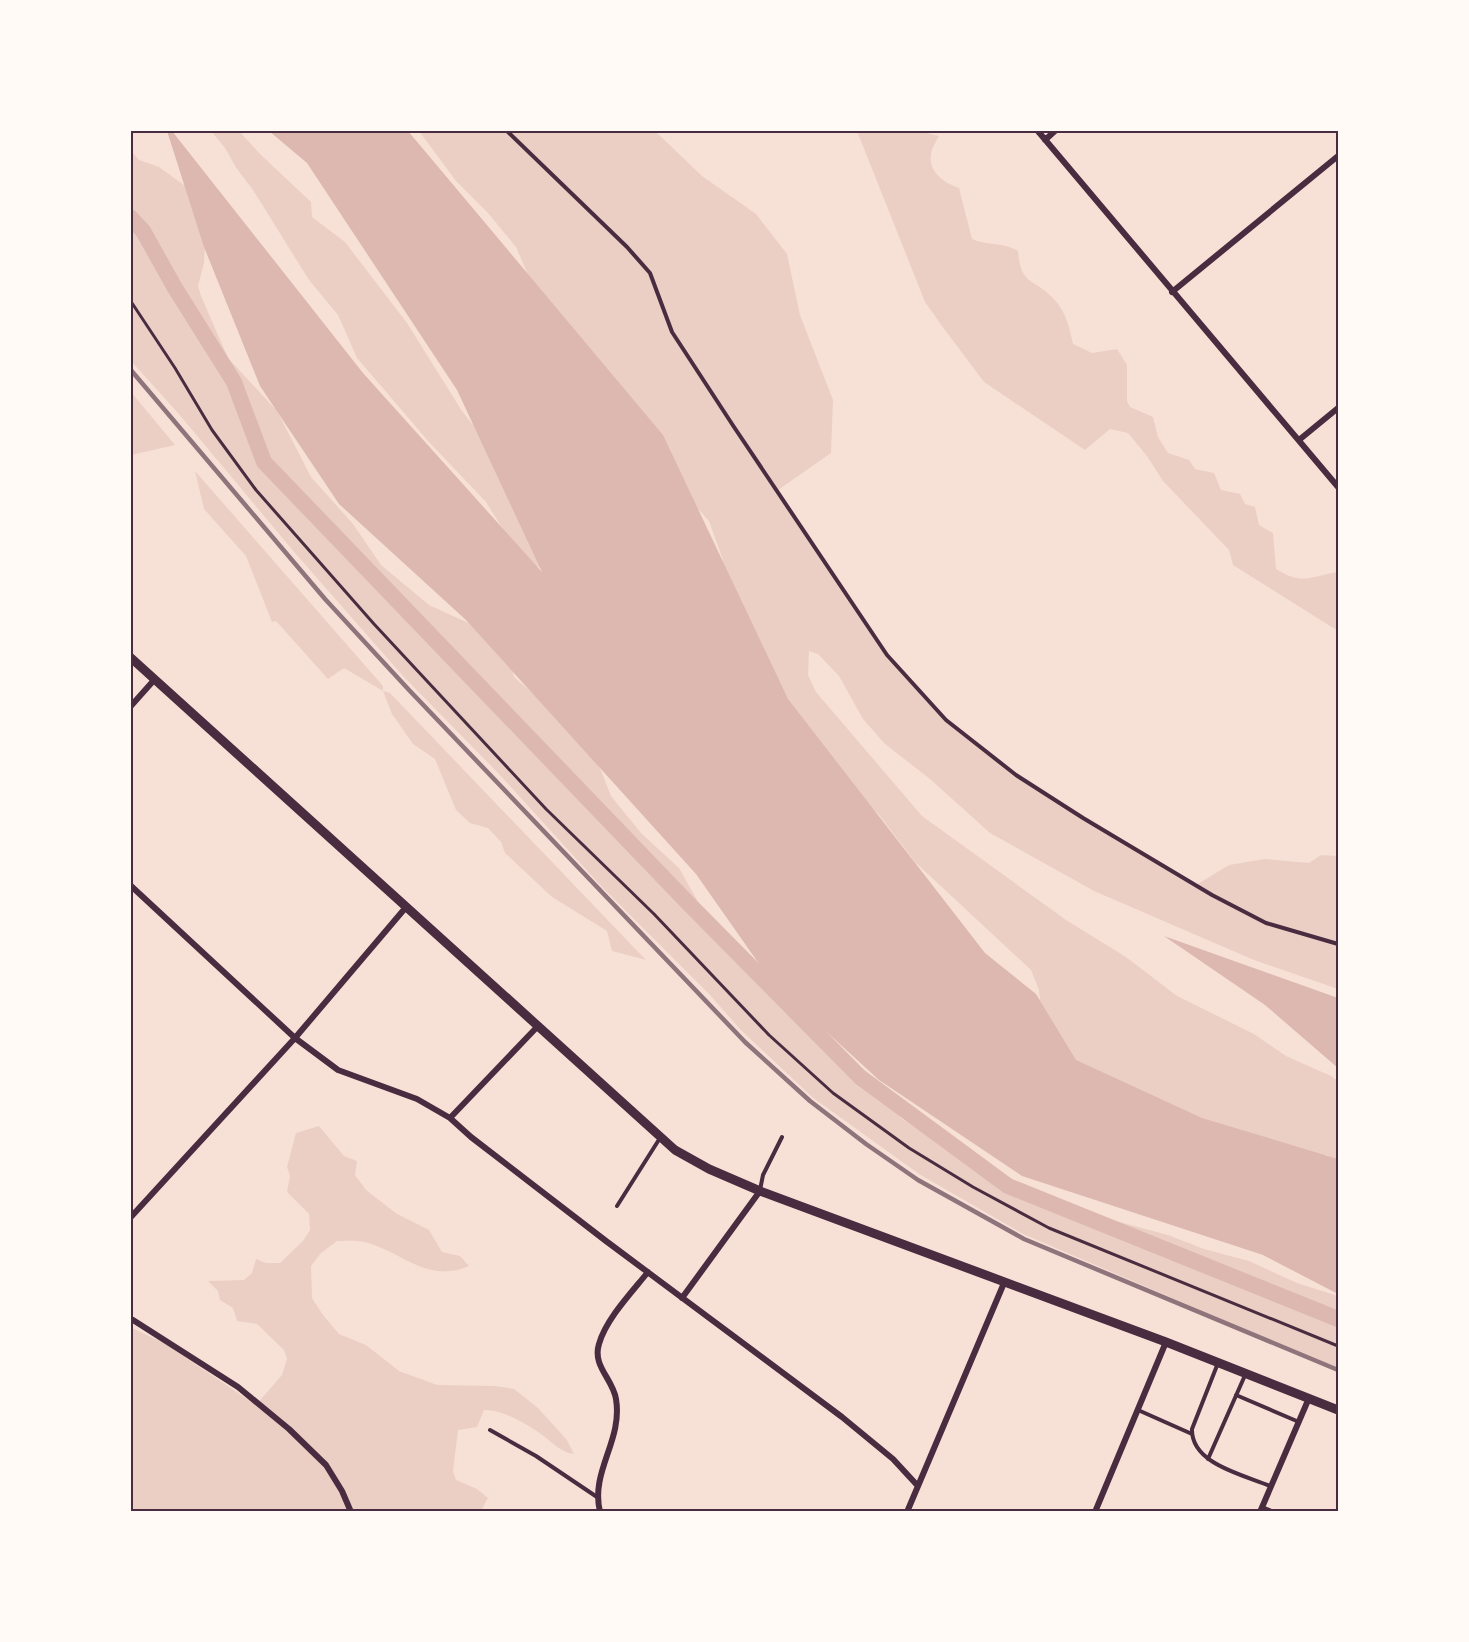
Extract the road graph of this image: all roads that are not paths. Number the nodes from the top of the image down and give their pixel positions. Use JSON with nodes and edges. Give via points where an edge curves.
{"nodes":[{"id":1,"x":506,"y":130,"type":"edge"},
{"id":2,"x":1037,"y":130,"type":"edge"},
{"id":3,"x":1056,"y":130,"type":"edge"},
{"id":4,"x":1045,"y":140,"type":"junction"},
{"id":5,"x":1338,"y":156,"type":"edge"},
{"id":6,"x":1172,"y":292,"type":"junction"},
{"id":7,"x":1338,"y":408,"type":"edge"},
{"id":8,"x":1299,"y":440,"type":"junction"},
{"id":9,"x":1338,"y":487,"type":"edge"},
{"id":10,"x":130,"y":657,"type":"edge"},
{"id":11,"x":155,"y":680,"type":"junction"},
{"id":12,"x":130,"y":707,"type":"edge"},
{"id":13,"x":130,"y":885,"type":"edge"},
{"id":14,"x":407,"y":906,"type":"junction"},
{"id":15,"x":1338,"y":944,"type":"edge"},
{"id":16,"x":538,"y":1026,"type":"junction"},
{"id":17,"x":295,"y":1038,"type":"junction"},
{"id":18,"x":450,"y":1118,"type":"junction"},
{"id":19,"x":660,"y":1137,"type":"junction"},
{"id":20,"x":782,"y":1137,"type":"dead end"},
{"id":21,"x":760,"y":1191,"type":"junction"},
{"id":22,"x":617,"y":1206,"type":"dead end"},
{"id":23,"x":130,"y":1218,"type":"edge"},
{"id":24,"x":648,"y":1272,"type":"junction"},
{"id":25,"x":1004,"y":1283,"type":"junction"},
{"id":26,"x":682,"y":1298,"type":"junction"},
{"id":27,"x":133,"y":1320,"type":"dead end"},
{"id":28,"x":1166,"y":1342,"type":"junction"},
{"id":29,"x":1219,"y":1362,"type":"junction"},
{"id":30,"x":1246,"y":1373,"type":"junction"},
{"id":31,"x":1236,"y":1395,"type":"junction"},
{"id":32,"x":1309,"y":1398,"type":"junction"},
{"id":33,"x":1138,"y":1410,"type":"junction"},
{"id":34,"x":1338,"y":1410,"type":"edge"},
{"id":35,"x":1299,"y":1422,"type":"junction"},
{"id":36,"x":490,"y":1430,"type":"dead end"},
{"id":37,"x":1192,"y":1434,"type":"junction"},
{"id":38,"x":1208,"y":1459,"type":"junction"},
{"id":39,"x":917,"y":1485,"type":"junction"},
{"id":40,"x":1271,"y":1486,"type":"junction"},
{"id":41,"x":597,"y":1497,"type":"junction"},
{"id":42,"x":1261,"y":1509,"type":"edge"},
{"id":43,"x":351,"y":1512,"type":"edge"},
{"id":44,"x":600,"y":1512,"type":"edge"},
{"id":45,"x":907,"y":1512,"type":"edge"},
{"id":46,"x":1095,"y":1512,"type":"edge"},
{"id":47,"x":1274,"y":1512,"type":"edge"}],
"edges":[{"from":1,"to":15,"type":"lane","via":[[650,273],[672,332],[734,428],[887,655],[946,720],[1016,775],[1212,896],[1266,923]]},
{"from":2,"to":4,"type":"street"},
{"from":3,"to":4,"type":"street"},
{"from":4,"to":6,"type":"street"},
{"from":5,"to":6,"type":"street"},
{"from":6,"to":8,"type":"street"},
{"from":7,"to":8,"type":"street"},
{"from":8,"to":9,"type":"street"},
{"from":10,"to":11,"type":"street"},
{"from":11,"to":12,"type":"street"},
{"from":11,"to":14,"type":"street"},
{"from":13,"to":17,"type":"street"},
{"from":14,"to":16,"type":"street"},
{"from":14,"to":17,"type":"street"},
{"from":16,"to":18,"type":"street"},
{"from":16,"to":19,"type":"street"},
{"from":17,"to":18,"type":"street","via":[[338,1070],[417,1099]]},
{"from":17,"to":23,"type":"street"},
{"from":18,"to":24,"type":"street"},
{"from":19,"to":21,"type":"street","via":[[709,1169]]},
{"from":19,"to":22,"type":"lane"},
{"from":20,"to":21,"type":"lane","via":[[763,1175]]},
{"from":21,"to":25,"type":"street"},
{"from":21,"to":26,"type":"street"},
{"from":24,"to":26,"type":"street"},
{"from":24,"to":41,"type":"street","via":[[607,1326],[598,1345],[598,1361],[616,1398],[616,1418]]},
{"from":25,"to":28,"type":"street"},
{"from":25,"to":39,"type":"street"},
{"from":26,"to":39,"type":"street","via":[[842,1417],[893,1459]]},
{"from":27,"to":43,"type":"street","via":[[238,1387],[289,1429],[326,1465]]},
{"from":28,"to":29,"type":"street"},
{"from":28,"to":33,"type":"street"},
{"from":29,"to":30,"type":"street"},
{"from":29,"to":37,"type":"lane"},
{"from":30,"to":31,"type":"lane"},
{"from":30,"to":32,"type":"street"},
{"from":31,"to":35,"type":"lane"},
{"from":31,"to":38,"type":"lane"},
{"from":32,"to":34,"type":"street"},
{"from":32,"to":35,"type":"street"},
{"from":33,"to":37,"type":"lane"},
{"from":33,"to":46,"type":"street"},
{"from":35,"to":40,"type":"street"},
{"from":36,"to":41,"type":"lane"},
{"from":37,"to":38,"type":"lane","via":[[1195,1446]]},
{"from":38,"to":40,"type":"lane"},
{"from":39,"to":45,"type":"street"},
{"from":40,"to":42,"type":"street"},
{"from":41,"to":44,"type":"street"},
{"from":42,"to":47,"type":"lane"}]}
